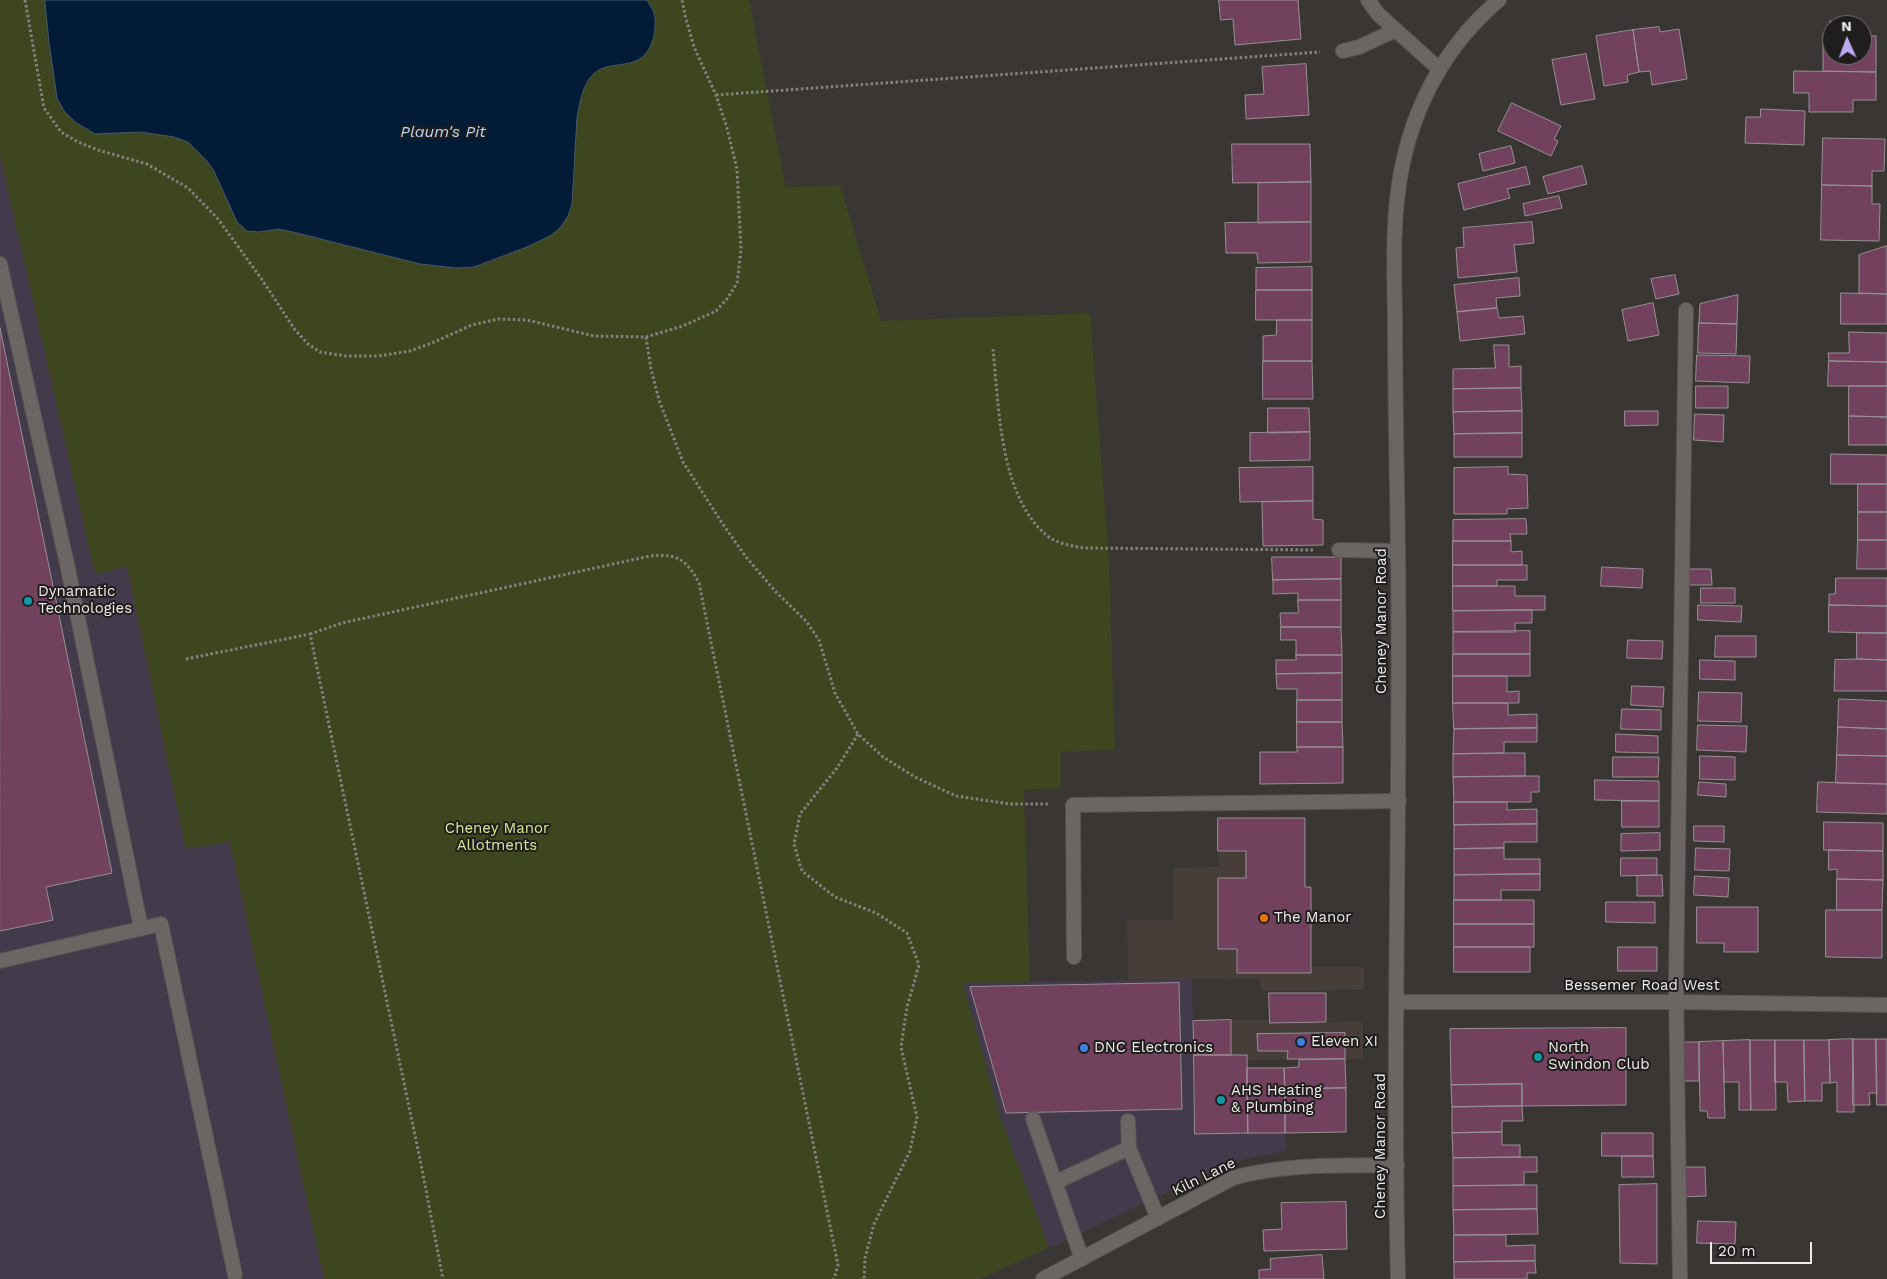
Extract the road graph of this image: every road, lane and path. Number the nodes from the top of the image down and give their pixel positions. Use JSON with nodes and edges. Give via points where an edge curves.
{"nodes":[{"id":1,"x":25,"y":0,"type":"edge"},
{"id":2,"x":682,"y":0,"type":"edge"},
{"id":3,"x":1368,"y":0,"type":"edge"},
{"id":4,"x":1499,"y":0,"type":"edge"},
{"id":5,"x":1396,"y":30,"type":"junction"},
{"id":6,"x":1343,"y":51,"type":"joint"},
{"id":7,"x":1439,"y":69,"type":"junction"},
{"id":8,"x":716,"y":95,"type":"junction"},
{"id":9,"x":0,"y":264,"type":"edge"},
{"id":10,"x":1686,"y":310,"type":"dead end"},
{"id":11,"x":646,"y":337,"type":"junction"},
{"id":12,"x":993,"y":349,"type":"dead end"},
{"id":13,"x":1339,"y":550,"type":"joint"},
{"id":14,"x":1398,"y":550,"type":"junction"},
{"id":15,"x":310,"y":634,"type":"junction"},
{"id":16,"x":186,"y":659,"type":"dead end"},
{"id":17,"x":858,"y":734,"type":"junction"},
{"id":18,"x":1398,"y":801,"type":"junction"},
{"id":19,"x":1073,"y":805,"type":"junction"},
{"id":20,"x":141,"y":928,"type":"junction"},
{"id":21,"x":1074,"y":957,"type":"dead end"},
{"id":22,"x":0,"y":961,"type":"edge"},
{"id":23,"x":1397,"y":1002,"type":"junction"},
{"id":24,"x":1677,"y":1002,"type":"junction"},
{"id":25,"x":1887,"y":1005,"type":"edge"},
{"id":26,"x":1033,"y":1119,"type":"dead end"},
{"id":27,"x":1128,"y":1121,"type":"dead end"},
{"id":28,"x":1129,"y":1148,"type":"junction"},
{"id":29,"x":1397,"y":1165,"type":"junction"},
{"id":30,"x":1056,"y":1182,"type":"junction"},
{"id":31,"x":1158,"y":1218,"type":"junction"},
{"id":32,"x":1082,"y":1259,"type":"junction"},
{"id":33,"x":236,"y":1275,"type":"dead end"},
{"id":34,"x":443,"y":1279,"type":"edge"},
{"id":35,"x":834,"y":1279,"type":"edge"},
{"id":36,"x":864,"y":1279,"type":"edge"},
{"id":37,"x":1043,"y":1279,"type":"edge"},
{"id":38,"x":1398,"y":1279,"type":"edge"},
{"id":39,"x":1680,"y":1279,"type":"edge"}],
"edges":[{"from":1,"to":11,"type":"path","via":[[44,108],[61,132],[98,150],[147,164],[188,188],[218,219],[295,330],[320,352],[378,356],[410,351],[472,325],[498,319],[527,320],[594,336]]},
{"from":2,"to":8,"type":"path","via":[[694,47]]},
{"from":3,"to":5,"type":"main road"},
{"from":4,"to":7,"type":"main road","name":"Cheney Manor Road","via":[[1462,36]]},
{"from":5,"to":6,"type":"main road"},
{"from":5,"to":7,"type":"main road"},
{"from":6,"to":8,"type":"path"},
{"from":7,"to":14,"type":"main road","name":"Cheney Manor Road","via":[[1416,118],[1402,163],[1396,206]]},
{"from":8,"to":11,"type":"path","via":[[728,128],[737,169],[741,250],[737,283],[716,311],[683,326]]},
{"from":9,"to":20,"type":"main road","via":[[68,564]]},
{"from":10,"to":24,"type":"main road"},
{"from":11,"to":17,"type":"path","via":[[659,400],[683,462],[746,557],[806,621],[819,640],[835,693]]},
{"from":12,"to":13,"type":"path","via":[[1009,471],[1015,491],[1028,514],[1047,536],[1085,548]]},
{"from":13,"to":14,"type":"main road"},
{"from":14,"to":18,"type":"main road","name":"Cheney Manor Road"},
{"from":15,"to":16,"type":"path"},
{"from":15,"to":34,"type":"path"},
{"from":15,"to":35,"type":"path","via":[[342,623],[650,556],[675,556],[690,566],[699,583],[838,1265]]},
{"from":17,"to":19,"type":"path","via":[[883,757],[915,777],[956,796],[1010,804]]},
{"from":17,"to":36,"type":"path","via":[[837,768],[800,814],[794,844],[802,871],[835,897],[876,913],[907,933],[919,965],[907,1007],[901,1047],[917,1117],[910,1151],[874,1224],[865,1258]]},
{"from":18,"to":19,"type":"main road"},
{"from":18,"to":23,"type":"main road","name":"Cheney Manor Road"},
{"from":19,"to":21,"type":"main road"},
{"from":20,"to":22,"type":"main road"},
{"from":20,"to":33,"type":"main road","via":[[161,924]]},
{"from":23,"to":24,"type":"main road","name":"Bessemer Road West"},
{"from":23,"to":29,"type":"main road","name":"Cheney Manor Road"},
{"from":24,"to":25,"type":"main road","name":"Bessemer Road West"},
{"from":24,"to":39,"type":"main road"},
{"from":26,"to":30,"type":"main road"},
{"from":27,"to":28,"type":"main road"},
{"from":28,"to":30,"type":"main road"},
{"from":28,"to":31,"type":"main road"},
{"from":29,"to":31,"type":"main road","name":"Kiln Lane","via":[[1258,1171],[1233,1178]]},
{"from":29,"to":38,"type":"main road","name":"Cheney Manor Road"},
{"from":30,"to":32,"type":"main road"},
{"from":31,"to":32,"type":"main road","name":"Kiln Lane"},
{"from":32,"to":37,"type":"main road","name":"Kiln Lane"}]}
